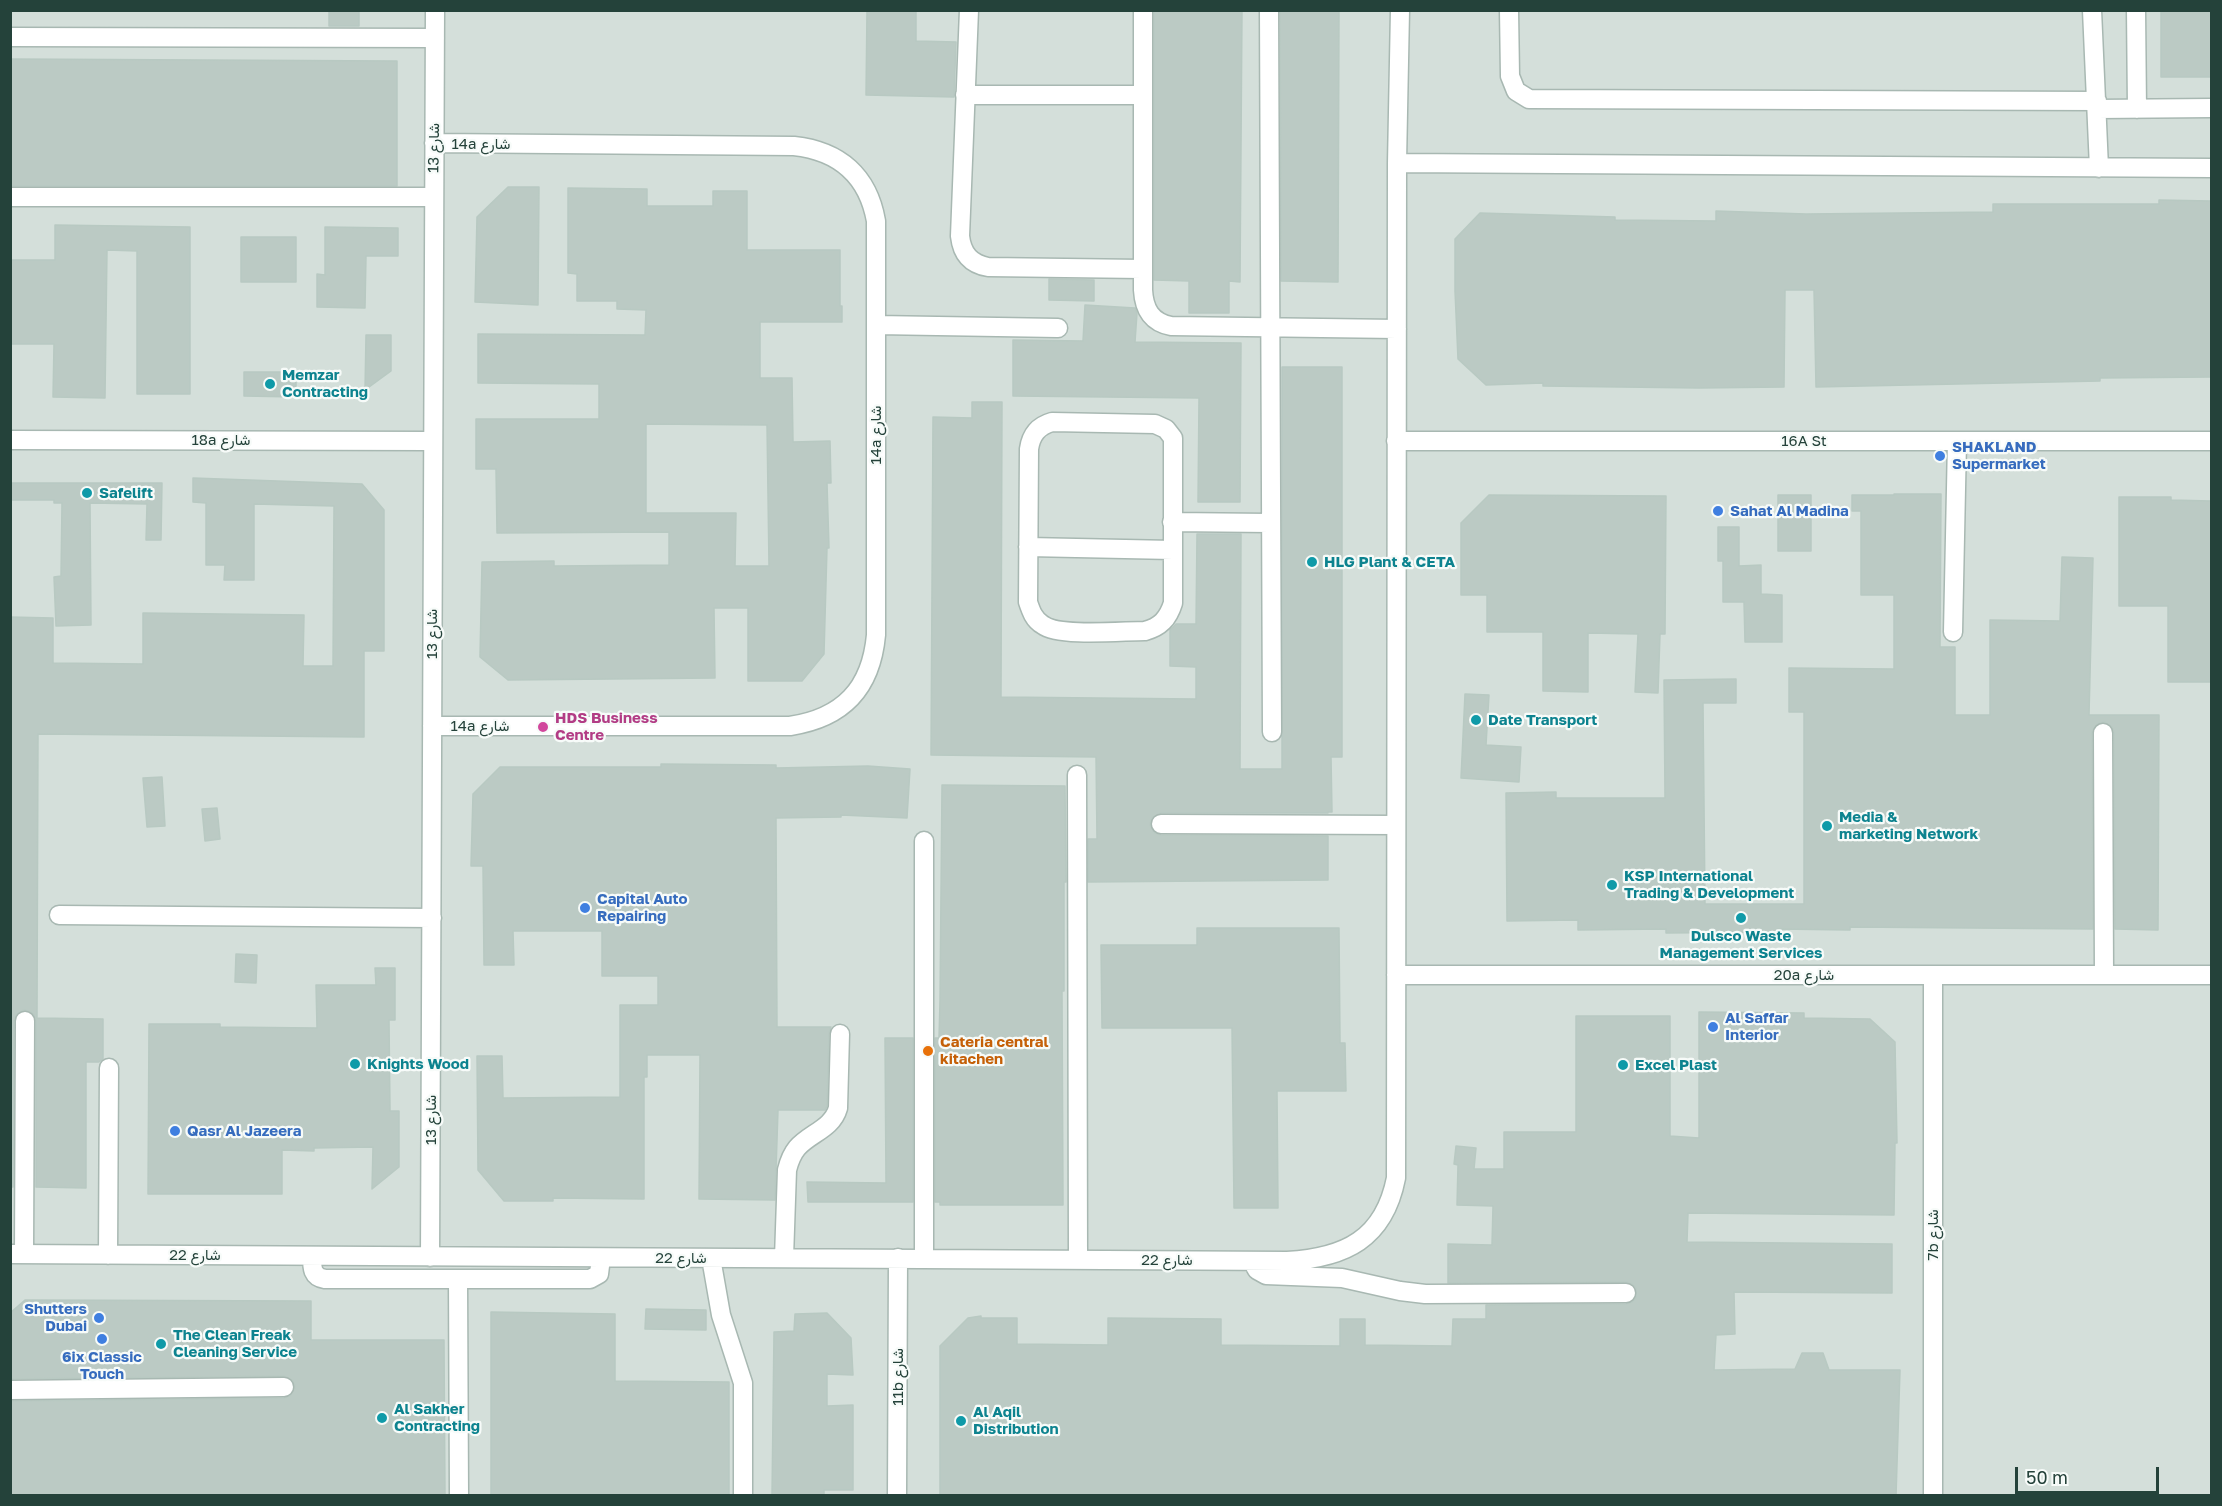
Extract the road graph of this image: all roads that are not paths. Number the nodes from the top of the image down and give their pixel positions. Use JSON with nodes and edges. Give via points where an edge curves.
{"nodes":[{"id":1,"x":435,"y":10,"type":"edge"},
{"id":2,"x":969,"y":10,"type":"edge"},
{"id":3,"x":1143,"y":10,"type":"edge"},
{"id":4,"x":1269,"y":10,"type":"edge"},
{"id":5,"x":1400,"y":10,"type":"edge"},
{"id":6,"x":1509,"y":10,"type":"edge"},
{"id":7,"x":2092,"y":10,"type":"edge"},
{"id":8,"x":2136,"y":10,"type":"edge"},
{"id":9,"x":10,"y":37,"type":"edge"},
{"id":10,"x":435,"y":38,"type":"junction"},
{"id":11,"x":965,"y":95,"type":"junction"},
{"id":12,"x":1143,"y":95,"type":"junction"},
{"id":13,"x":2097,"y":105,"type":"junction"},
{"id":14,"x":2211,"y":108,"type":"edge"},
{"id":15,"x":2137,"y":109,"type":"junction"},
{"id":16,"x":434,"y":143,"type":"junction"},
{"id":17,"x":1397,"y":163,"type":"junction"},
{"id":18,"x":2099,"y":168,"type":"junction"},
{"id":19,"x":2211,"y":168,"type":"edge"},
{"id":20,"x":11,"y":197,"type":"edge"},
{"id":21,"x":433,"y":197,"type":"junction"},
{"id":22,"x":1142,"y":269,"type":"junction"},
{"id":23,"x":877,"y":325,"type":"junction"},
{"id":24,"x":1269,"y":327,"type":"junction"},
{"id":25,"x":1058,"y":328,"type":"dead end"},
{"id":26,"x":1397,"y":329,"type":"junction"},
{"id":27,"x":10,"y":440,"type":"edge"},
{"id":28,"x":431,"y":441,"type":"junction"},
{"id":29,"x":1396,"y":441,"type":"junction"},
{"id":30,"x":1957,"y":441,"type":"junction"},
{"id":31,"x":2211,"y":441,"type":"edge"},
{"id":32,"x":1172,"y":522,"type":"junction"},
{"id":33,"x":1270,"y":523,"type":"junction"},
{"id":34,"x":1028,"y":547,"type":"junction"},
{"id":35,"x":1173,"y":550,"type":"junction"},
{"id":36,"x":1953,"y":633,"type":"dead end"},
{"id":37,"x":432,"y":726,"type":"junction"},
{"id":38,"x":1272,"y":732,"type":"dead end"},
{"id":39,"x":2103,"y":733,"type":"dead end"},
{"id":40,"x":1077,"y":775,"type":"dead end"},
{"id":41,"x":1161,"y":824,"type":"dead end"},
{"id":42,"x":1396,"y":825,"type":"junction"},
{"id":43,"x":924,"y":841,"type":"dead end"},
{"id":44,"x":59,"y":915,"type":"dead end"},
{"id":45,"x":432,"y":918,"type":"junction"},
{"id":46,"x":1396,"y":975,"type":"junction"},
{"id":47,"x":1933,"y":975,"type":"junction"},
{"id":48,"x":2104,"y":975,"type":"junction"},
{"id":49,"x":2211,"y":975,"type":"edge"},
{"id":50,"x":26,"y":1021,"type":"dead end"},
{"id":51,"x":840,"y":1034,"type":"dead end"},
{"id":52,"x":109,"y":1068,"type":"dead end"},
{"id":53,"x":17,"y":1254,"type":"edge"},
{"id":54,"x":108,"y":1255,"type":"junction"},
{"id":55,"x":312,"y":1256,"type":"junction"},
{"id":56,"x":430,"y":1257,"type":"junction"},
{"id":57,"x":601,"y":1258,"type":"junction"},
{"id":58,"x":711,"y":1258,"type":"junction"},
{"id":59,"x":784,"y":1258,"type":"junction"},
{"id":60,"x":898,"y":1258,"type":"junction"},
{"id":61,"x":924,"y":1258,"type":"junction"},
{"id":62,"x":1078,"y":1259,"type":"junction"},
{"id":63,"x":1252,"y":1260,"type":"junction"},
{"id":64,"x":458,"y":1279,"type":"junction"},
{"id":65,"x":1626,"y":1293,"type":"dead end"},
{"id":66,"x":284,"y":1387,"type":"dead end"},
{"id":67,"x":10,"y":1390,"type":"edge"},
{"id":68,"x":459,"y":1496,"type":"edge"},
{"id":69,"x":743,"y":1496,"type":"edge"},
{"id":70,"x":897,"y":1496,"type":"edge"},
{"id":71,"x":1933,"y":1496,"type":"edge"}],
"edges":[{"from":1,"to":10,"type":"street","name":"شارع 13"},
{"from":2,"to":11,"type":"street"},
{"from":3,"to":12,"type":"street"},
{"from":4,"to":24,"type":"street"},
{"from":5,"to":17,"type":"street"},
{"from":6,"to":13,"type":"street","via":[[1510,76],[1516,90],[1529,99]]},
{"from":7,"to":13,"type":"street"},
{"from":8,"to":15,"type":"street"},
{"from":9,"to":10,"type":"street"},
{"from":10,"to":16,"type":"street","name":"شارع 13"},
{"from":11,"to":12,"type":"street"},
{"from":11,"to":22,"type":"street","via":[[960,236],[968,258],[988,267]]},
{"from":12,"to":22,"type":"street"},
{"from":13,"to":15,"type":"street"},
{"from":13,"to":18,"type":"street"},
{"from":14,"to":15,"type":"street"},
{"from":16,"to":21,"type":"street","name":"شارع 13"},
{"from":16,"to":23,"type":"street","name":"14a شارع","via":[[795,146],[821,151],[854,173],[873,208]]},
{"from":17,"to":18,"type":"street"},
{"from":17,"to":26,"type":"street"},
{"from":18,"to":19,"type":"street"},
{"from":20,"to":21,"type":"street"},
{"from":21,"to":28,"type":"street","name":"شارع 13"},
{"from":22,"to":24,"type":"street","via":[[1144,304],[1152,317],[1164,325]]},
{"from":23,"to":25,"type":"street"},
{"from":23,"to":37,"type":"street","name":"14a شارع","via":[[876,635],[868,674],[844,705],[828,716],[790,726]]},
{"from":24,"to":26,"type":"street"},
{"from":24,"to":33,"type":"street"},
{"from":26,"to":29,"type":"street"},
{"from":27,"to":28,"type":"street","name":"18a شارع"},
{"from":28,"to":37,"type":"street","name":"شارع 13"},
{"from":29,"to":30,"type":"street","name":"16A St"},
{"from":29,"to":42,"type":"street"},
{"from":30,"to":31,"type":"street","name":"16A St"},
{"from":30,"to":36,"type":"street"},
{"from":32,"to":33,"type":"street"},
{"from":32,"to":34,"type":"street","via":[[1174,444],[1166,429],[1155,424],[1052,422],[1040,427],[1030,443]]},
{"from":32,"to":35,"type":"street"},
{"from":33,"to":38,"type":"street"},
{"from":34,"to":35,"type":"street"},
{"from":34,"to":35,"type":"street","via":[[1030,611],[1042,625],[1058,632],[1145,631],[1160,625],[1173,603]]},
{"from":37,"to":45,"type":"street","name":"شارع 13"},
{"from":39,"to":48,"type":"street"},
{"from":40,"to":62,"type":"street"},
{"from":41,"to":42,"type":"street"},
{"from":42,"to":46,"type":"street"},
{"from":43,"to":61,"type":"street"},
{"from":44,"to":45,"type":"street"},
{"from":45,"to":56,"type":"street","name":"شارع 13"},
{"from":46,"to":47,"type":"street","name":"20a شارع"},
{"from":46,"to":63,"type":"street","name":"شارع 22","via":[[1396,1178],[1389,1205],[1373,1230],[1349,1248],[1303,1260]]},
{"from":47,"to":48,"type":"street","name":"20a شارع"},
{"from":47,"to":71,"type":"street","name":"7b شارع"},
{"from":48,"to":49,"type":"street","name":"20a شارع"},
{"from":50,"to":53,"type":"street"},
{"from":51,"to":59,"type":"street","via":[[836,1115],[798,1147],[787,1170]]},
{"from":52,"to":54,"type":"street"},
{"from":53,"to":54,"type":"street","name":"شارع 22"},
{"from":54,"to":55,"type":"street","name":"شارع 22"},
{"from":55,"to":56,"type":"street","name":"شارع 22"},
{"from":55,"to":64,"type":"street","via":[[313,1272],[320,1278]]},
{"from":56,"to":57,"type":"street","name":"شارع 22"},
{"from":57,"to":58,"type":"street","name":"شارع 22"},
{"from":57,"to":64,"type":"street","via":[[599,1274],[590,1279]]},
{"from":58,"to":59,"type":"street","name":"شارع 22"},
{"from":58,"to":69,"type":"street","via":[[721,1315],[743,1383]]},
{"from":59,"to":60,"type":"street","name":"شارع 22"},
{"from":60,"to":61,"type":"street","name":"شارع 22"},
{"from":60,"to":70,"type":"street","name":"11b شارع"},
{"from":61,"to":62,"type":"street","name":"شارع 22"},
{"from":62,"to":63,"type":"street","name":"شارع 22"},
{"from":63,"to":65,"type":"street","via":[[1257,1270],[1266,1275],[1342,1278],[1425,1294]]},
{"from":64,"to":68,"type":"street"},
{"from":66,"to":67,"type":"street"}]}
